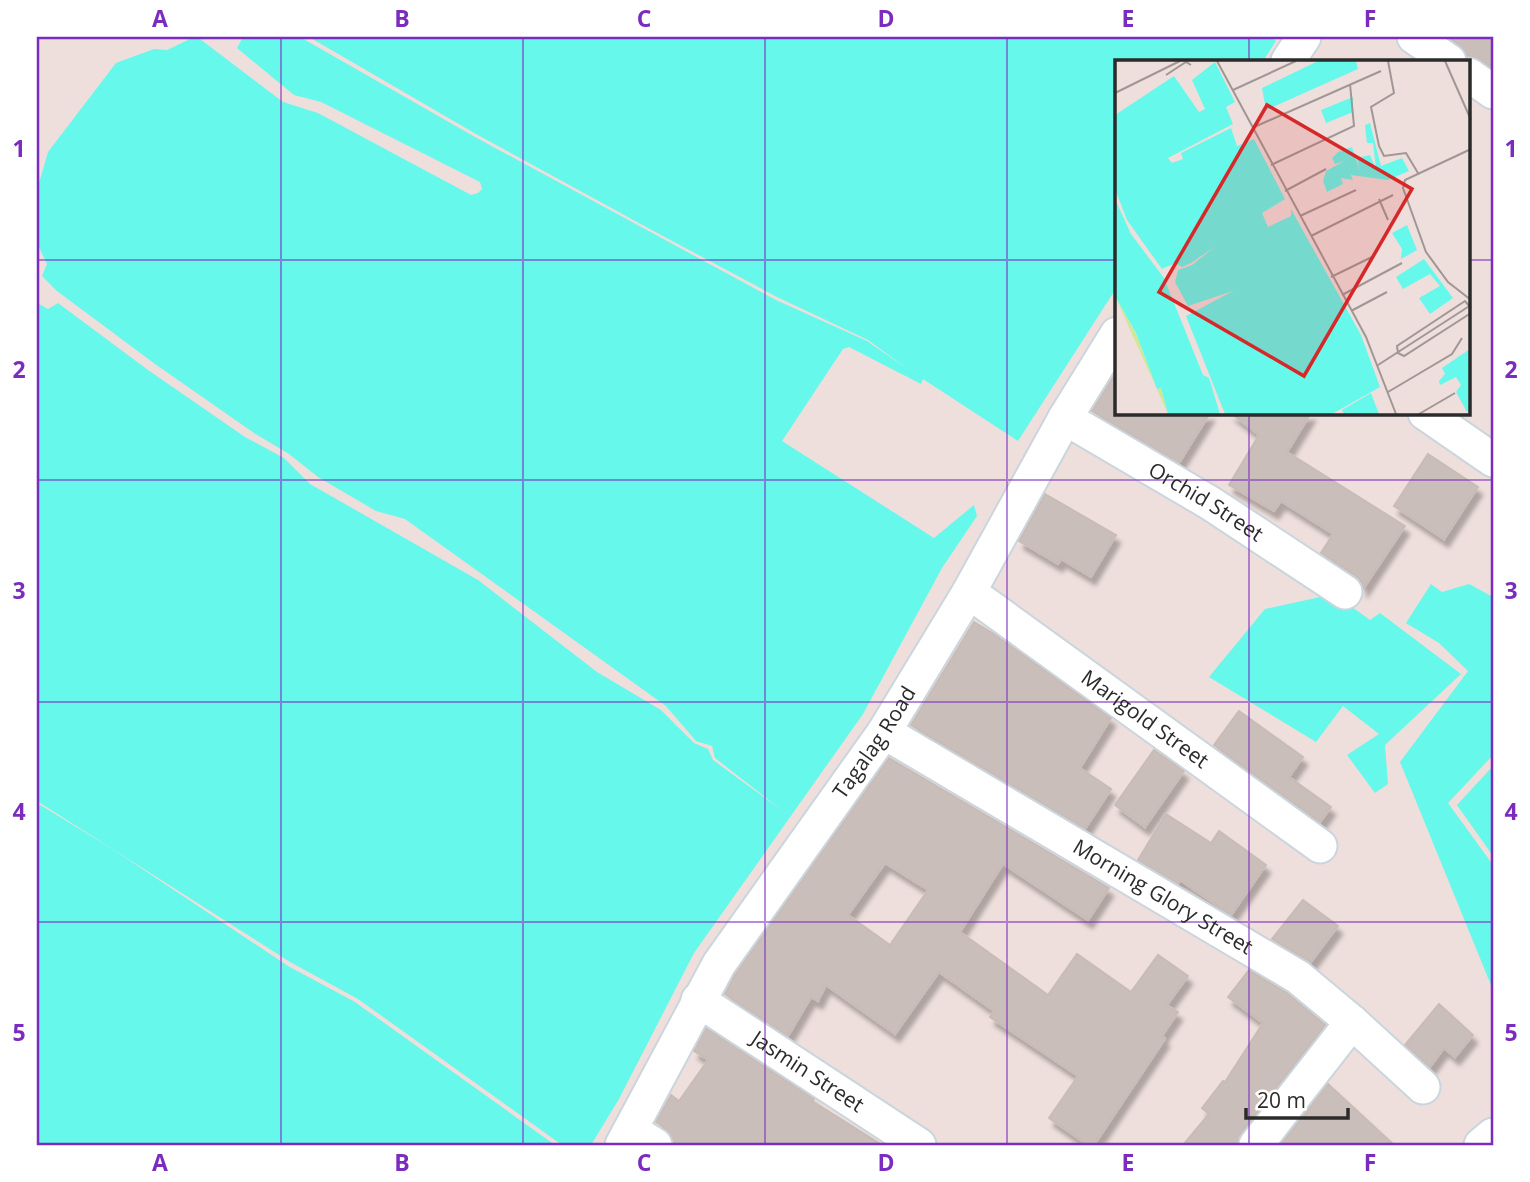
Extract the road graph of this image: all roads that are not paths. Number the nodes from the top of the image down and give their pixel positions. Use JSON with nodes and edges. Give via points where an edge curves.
{"nodes":[{"id":1,"x":1304,"y":37,"type":"edge"},
{"id":2,"x":1414,"y":37,"type":"edge"},
{"id":3,"x":1289,"y":60,"type":"edge"},
{"id":4,"x":1448,"y":60,"type":"edge"},
{"id":5,"x":1470,"y":76,"type":"edge"},
{"id":6,"x":1493,"y":92,"type":"edge"},
{"id":7,"x":1115,"y":337,"type":"edge"},
{"id":8,"x":1428,"y":415,"type":"edge"},
{"id":9,"x":1065,"y":418,"type":"junction"},
{"id":10,"x":1493,"y":460,"type":"edge"},
{"id":11,"x":1345,"y":592,"type":"dead end"},
{"id":12,"x":969,"y":593,"type":"junction"},
{"id":13,"x":884,"y":732,"type":"junction"},
{"id":14,"x":1320,"y":846,"type":"dead end"},
{"id":15,"x":698,"y":1000,"type":"junction"},
{"id":16,"x":1352,"y":1022,"type":"junction"},
{"id":17,"x":1423,"y":1087,"type":"dead end"},
{"id":18,"x":1493,"y":1135,"type":"edge"},
{"id":19,"x":636,"y":1140,"type":"edge"},
{"id":20,"x":919,"y":1145,"type":"edge"},
{"id":21,"x":1256,"y":1145,"type":"edge"},
{"id":22,"x":1480,"y":1145,"type":"edge"}],
"edges":[{"from":1,"to":3,"type":"street"},
{"from":2,"to":4,"type":"street"},
{"from":5,"to":6,"type":"street"},
{"from":7,"to":9,"type":"street","name":"Tagalag Road"},
{"from":8,"to":10,"type":"street"},
{"from":9,"to":11,"type":"street","name":"Orchid Street","via":[[1210,503]]},
{"from":9,"to":12,"type":"street","name":"Tagalag Road"},
{"from":12,"to":13,"type":"street","name":"Tagalag Road"},
{"from":12,"to":14,"type":"street","name":"Marigold Street"},
{"from":13,"to":15,"type":"street","name":"Tagalag Road"},
{"from":13,"to":16,"type":"street","name":"Morning Glory Street","via":[[1297,977]]},
{"from":15,"to":19,"type":"street","name":"Tagalag Road"},
{"from":15,"to":20,"type":"street","name":"Jasmin Street"},
{"from":16,"to":17,"type":"street","name":"Morning Glory Street"},
{"from":16,"to":21,"type":"street"},
{"from":18,"to":22,"type":"street"}]}
